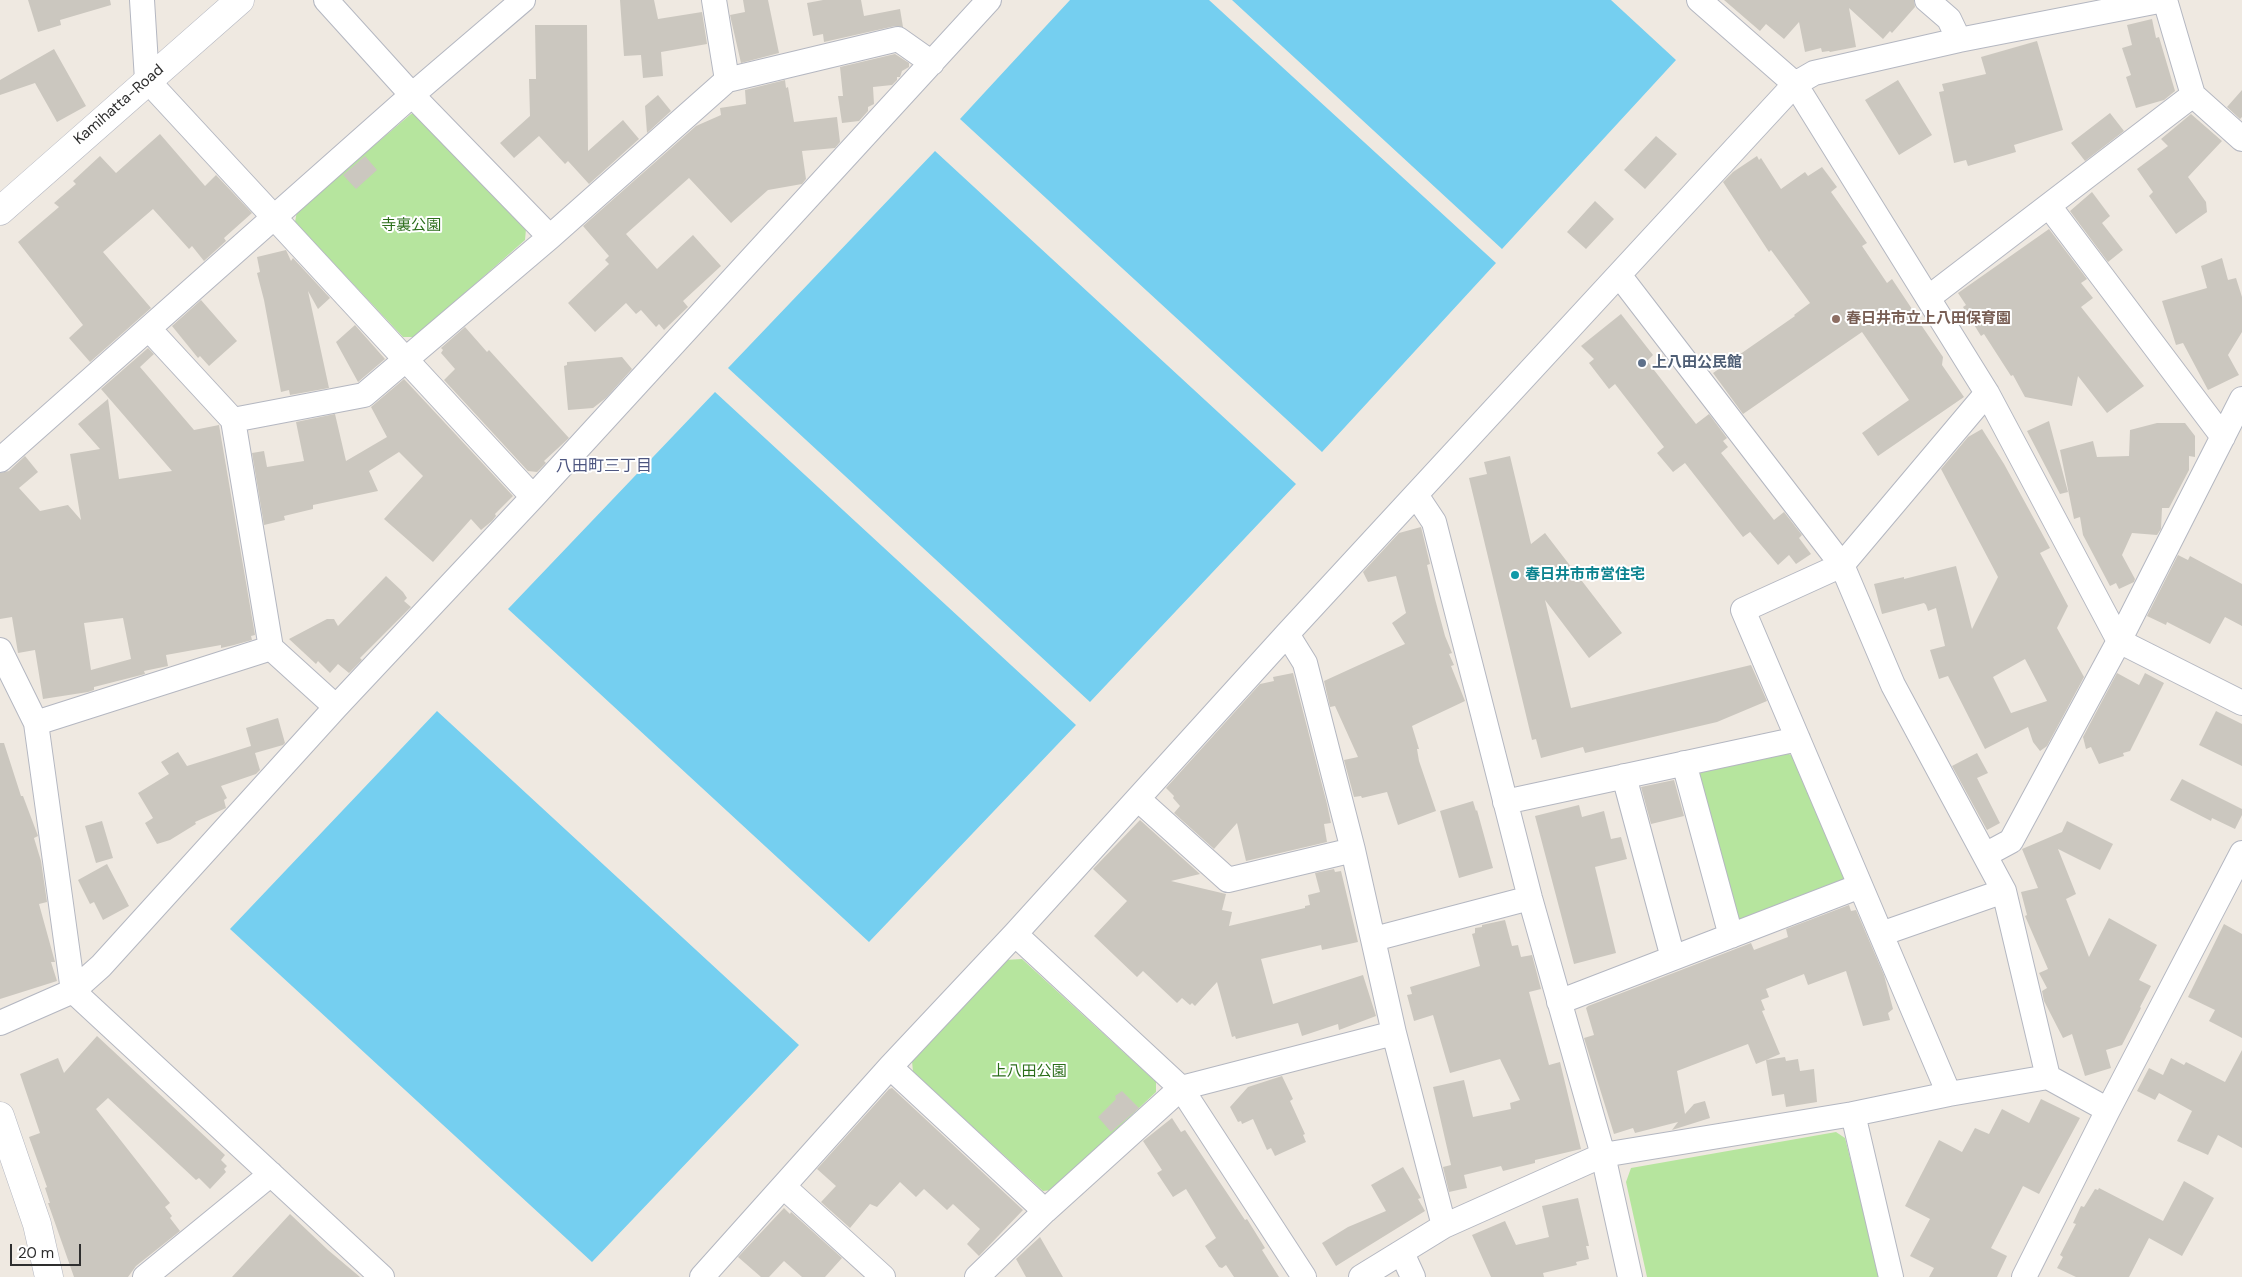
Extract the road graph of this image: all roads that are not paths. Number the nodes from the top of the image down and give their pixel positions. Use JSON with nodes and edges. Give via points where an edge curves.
{"nodes":[{"id":1,"x":142,"y":0,"type":"edge"},
{"id":2,"x":240,"y":0,"type":"edge"},
{"id":3,"x":326,"y":0,"type":"edge"},
{"id":4,"x":523,"y":0,"type":"edge"},
{"id":5,"x":714,"y":0,"type":"edge"},
{"id":6,"x":989,"y":0,"type":"edge"},
{"id":7,"x":1699,"y":0,"type":"edge"},
{"id":8,"x":1927,"y":0,"type":"edge"},
{"id":9,"x":2161,"y":1,"type":"edge"},
{"id":10,"x":1959,"y":40,"type":"junction"},
{"id":11,"x":932,"y":63,"type":"junction"},
{"id":12,"x":146,"y":80,"type":"junction"},
{"id":13,"x":727,"y":80,"type":"junction"},
{"id":14,"x":1795,"y":84,"type":"junction"},
{"id":15,"x":412,"y":95,"type":"junction"},
{"id":16,"x":2193,"y":95,"type":"junction"},
{"id":17,"x":2242,"y":139,"type":"edge"},
{"id":18,"x":2049,"y":206,"type":"junction"},
{"id":19,"x":0,"y":211,"type":"edge"},
{"id":20,"x":274,"y":217,"type":"junction"},
{"id":21,"x":550,"y":237,"type":"junction"},
{"id":22,"x":1620,"y":275,"type":"junction"},
{"id":23,"x":1928,"y":298,"type":"junction"},
{"id":24,"x":149,"y":328,"type":"junction"},
{"id":25,"x":406,"y":360,"type":"junction"},
{"id":26,"x":1987,"y":392,"type":"junction"},
{"id":27,"x":2242,"y":399,"type":"edge"},
{"id":28,"x":233,"y":420,"type":"junction"},
{"id":29,"x":2223,"y":437,"type":"junction"},
{"id":30,"x":0,"y":460,"type":"edge"},
{"id":31,"x":1416,"y":495,"type":"junction"},
{"id":32,"x":533,"y":497,"type":"junction"},
{"id":33,"x":1842,"y":565,"type":"junction"},
{"id":34,"x":1287,"y":634,"type":"junction"},
{"id":35,"x":2119,"y":641,"type":"junction"},
{"id":36,"x":271,"y":648,"type":"junction"},
{"id":37,"x":0,"y":650,"type":"edge"},
{"id":38,"x":2242,"y":703,"type":"edge"},
{"id":39,"x":336,"y":707,"type":"junction"},
{"id":40,"x":36,"y":723,"type":"junction"},
{"id":41,"x":1798,"y":739,"type":"junction"},
{"id":42,"x":1684,"y":764,"type":"junction"},
{"id":43,"x":1624,"y":776,"type":"junction"},
{"id":44,"x":1138,"y":799,"type":"junction"},
{"id":45,"x":1505,"y":802,"type":"junction"},
{"id":46,"x":1353,"y":850,"type":"junction"},
{"id":47,"x":2242,"y":853,"type":"edge"},
{"id":48,"x":1985,"y":855,"type":"junction"},
{"id":49,"x":1860,"y":886,"type":"junction"},
{"id":50,"x":2004,"y":891,"type":"junction"},
{"id":51,"x":1530,"y":898,"type":"junction"},
{"id":52,"x":1015,"y":934,"type":"junction"},
{"id":53,"x":1881,"y":934,"type":"junction"},
{"id":54,"x":1731,"y":936,"type":"junction"},
{"id":55,"x":1374,"y":939,"type":"junction"},
{"id":56,"x":1673,"y":958,"type":"junction"},
{"id":57,"x":73,"y":991,"type":"junction"},
{"id":58,"x":1559,"y":1002,"type":"junction"},
{"id":59,"x":0,"y":1023,"type":"edge"},
{"id":60,"x":1394,"y":1033,"type":"junction"},
{"id":61,"x":890,"y":1067,"type":"junction"},
{"id":62,"x":2048,"y":1077,"type":"junction"},
{"id":63,"x":1181,"y":1088,"type":"junction"},
{"id":64,"x":1949,"y":1094,"type":"junction"},
{"id":65,"x":2108,"y":1110,"type":"junction"},
{"id":66,"x":1853,"y":1114,"type":"junction"},
{"id":67,"x":0,"y":1116,"type":"edge"},
{"id":68,"x":1602,"y":1155,"type":"junction"},
{"id":69,"x":271,"y":1174,"type":"junction"},
{"id":70,"x":784,"y":1187,"type":"junction"},
{"id":71,"x":1045,"y":1211,"type":"junction"},
{"id":72,"x":1444,"y":1226,"type":"junction"},
{"id":73,"x":1402,"y":1253,"type":"junction"},
{"id":74,"x":159,"y":1273,"type":"edge"},
{"id":75,"x":49,"y":1277,"type":"edge"},
{"id":76,"x":382,"y":1277,"type":"edge"},
{"id":77,"x":702,"y":1277,"type":"edge"},
{"id":78,"x":883,"y":1277,"type":"edge"},
{"id":79,"x":977,"y":1277,"type":"edge"},
{"id":80,"x":1304,"y":1277,"type":"edge"},
{"id":81,"x":1361,"y":1277,"type":"edge"},
{"id":82,"x":1413,"y":1277,"type":"edge"},
{"id":83,"x":1630,"y":1277,"type":"edge"},
{"id":84,"x":1891,"y":1277,"type":"edge"},
{"id":85,"x":2024,"y":1277,"type":"edge"}],
"edges":[{"from":1,"to":12,"type":"street"},
{"from":2,"to":12,"type":"street","name":"Kamihatta-Road"},
{"from":3,"to":15,"type":"street"},
{"from":4,"to":15,"type":"street"},
{"from":5,"to":13,"type":"street"},
{"from":6,"to":11,"type":"street"},
{"from":7,"to":14,"type":"street"},
{"from":8,"to":10,"type":"street","via":[[1949,19]]},
{"from":9,"to":10,"type":"street"},
{"from":9,"to":16,"type":"street"},
{"from":10,"to":14,"type":"street","via":[[1814,74]]},
{"from":11,"to":13,"type":"street","via":[[898,39]]},
{"from":11,"to":32,"type":"street"},
{"from":12,"to":19,"type":"street","name":"Kamihatta-Road"},
{"from":12,"to":20,"type":"street"},
{"from":13,"to":21,"type":"street"},
{"from":14,"to":22,"type":"street"},
{"from":14,"to":23,"type":"street"},
{"from":15,"to":20,"type":"street"},
{"from":15,"to":21,"type":"street"},
{"from":16,"to":17,"type":"street"},
{"from":16,"to":18,"type":"street"},
{"from":18,"to":23,"type":"street"},
{"from":18,"to":29,"type":"street"},
{"from":20,"to":24,"type":"street"},
{"from":20,"to":25,"type":"street"},
{"from":21,"to":25,"type":"street"},
{"from":22,"to":31,"type":"street"},
{"from":22,"to":33,"type":"street"},
{"from":23,"to":26,"type":"street"},
{"from":24,"to":28,"type":"street"},
{"from":24,"to":30,"type":"street"},
{"from":25,"to":28,"type":"street","via":[[364,395]]},
{"from":25,"to":32,"type":"street"},
{"from":26,"to":33,"type":"street"},
{"from":26,"to":35,"type":"street"},
{"from":27,"to":29,"type":"street"},
{"from":28,"to":36,"type":"street"},
{"from":29,"to":35,"type":"street"},
{"from":31,"to":34,"type":"street"},
{"from":31,"to":45,"type":"street","via":[[1434,522]]},
{"from":32,"to":39,"type":"street"},
{"from":33,"to":41,"type":"street","via":[[1743,610]]},
{"from":33,"to":48,"type":"street","via":[[1893,686]]},
{"from":34,"to":44,"type":"street"},
{"from":34,"to":46,"type":"street","via":[[1305,663]]},
{"from":35,"to":38,"type":"street"},
{"from":35,"to":48,"type":"street","via":[[2011,841]]},
{"from":36,"to":39,"type":"street"},
{"from":36,"to":40,"type":"street"},
{"from":37,"to":40,"type":"street"},
{"from":39,"to":57,"type":"street","via":[[101,966]]},
{"from":40,"to":57,"type":"street"},
{"from":41,"to":42,"type":"street"},
{"from":41,"to":49,"type":"street"},
{"from":42,"to":43,"type":"street"},
{"from":42,"to":54,"type":"street"},
{"from":43,"to":45,"type":"street"},
{"from":43,"to":56,"type":"street"},
{"from":44,"to":46,"type":"street","via":[[1228,880]]},
{"from":44,"to":52,"type":"street"},
{"from":45,"to":51,"type":"street"},
{"from":46,"to":55,"type":"street"},
{"from":47,"to":65,"type":"street"},
{"from":48,"to":50,"type":"street"},
{"from":49,"to":53,"type":"street"},
{"from":49,"to":54,"type":"street"},
{"from":50,"to":53,"type":"street"},
{"from":50,"to":62,"type":"street"},
{"from":51,"to":55,"type":"street"},
{"from":51,"to":58,"type":"street"},
{"from":52,"to":61,"type":"street"},
{"from":52,"to":63,"type":"street"},
{"from":53,"to":64,"type":"street"},
{"from":54,"to":56,"type":"street"},
{"from":55,"to":60,"type":"street"},
{"from":56,"to":58,"type":"street"},
{"from":57,"to":59,"type":"street"},
{"from":57,"to":69,"type":"street"},
{"from":58,"to":68,"type":"street"},
{"from":60,"to":63,"type":"street"},
{"from":60,"to":72,"type":"street"},
{"from":61,"to":70,"type":"street"},
{"from":61,"to":71,"type":"street"},
{"from":62,"to":64,"type":"street"},
{"from":62,"to":65,"type":"street"},
{"from":63,"to":71,"type":"street"},
{"from":63,"to":80,"type":"street"},
{"from":64,"to":66,"type":"street"},
{"from":65,"to":85,"type":"street"},
{"from":66,"to":68,"type":"street"},
{"from":66,"to":84,"type":"street"},
{"from":67,"to":75,"type":"street","via":[[37,1224]]},
{"from":68,"to":72,"type":"street"},
{"from":68,"to":83,"type":"street"},
{"from":69,"to":74,"type":"street"},
{"from":69,"to":76,"type":"street"},
{"from":70,"to":77,"type":"street"},
{"from":70,"to":78,"type":"street"},
{"from":71,"to":79,"type":"street"},
{"from":72,"to":73,"type":"street"},
{"from":73,"to":81,"type":"street"},
{"from":73,"to":82,"type":"street"}]}
